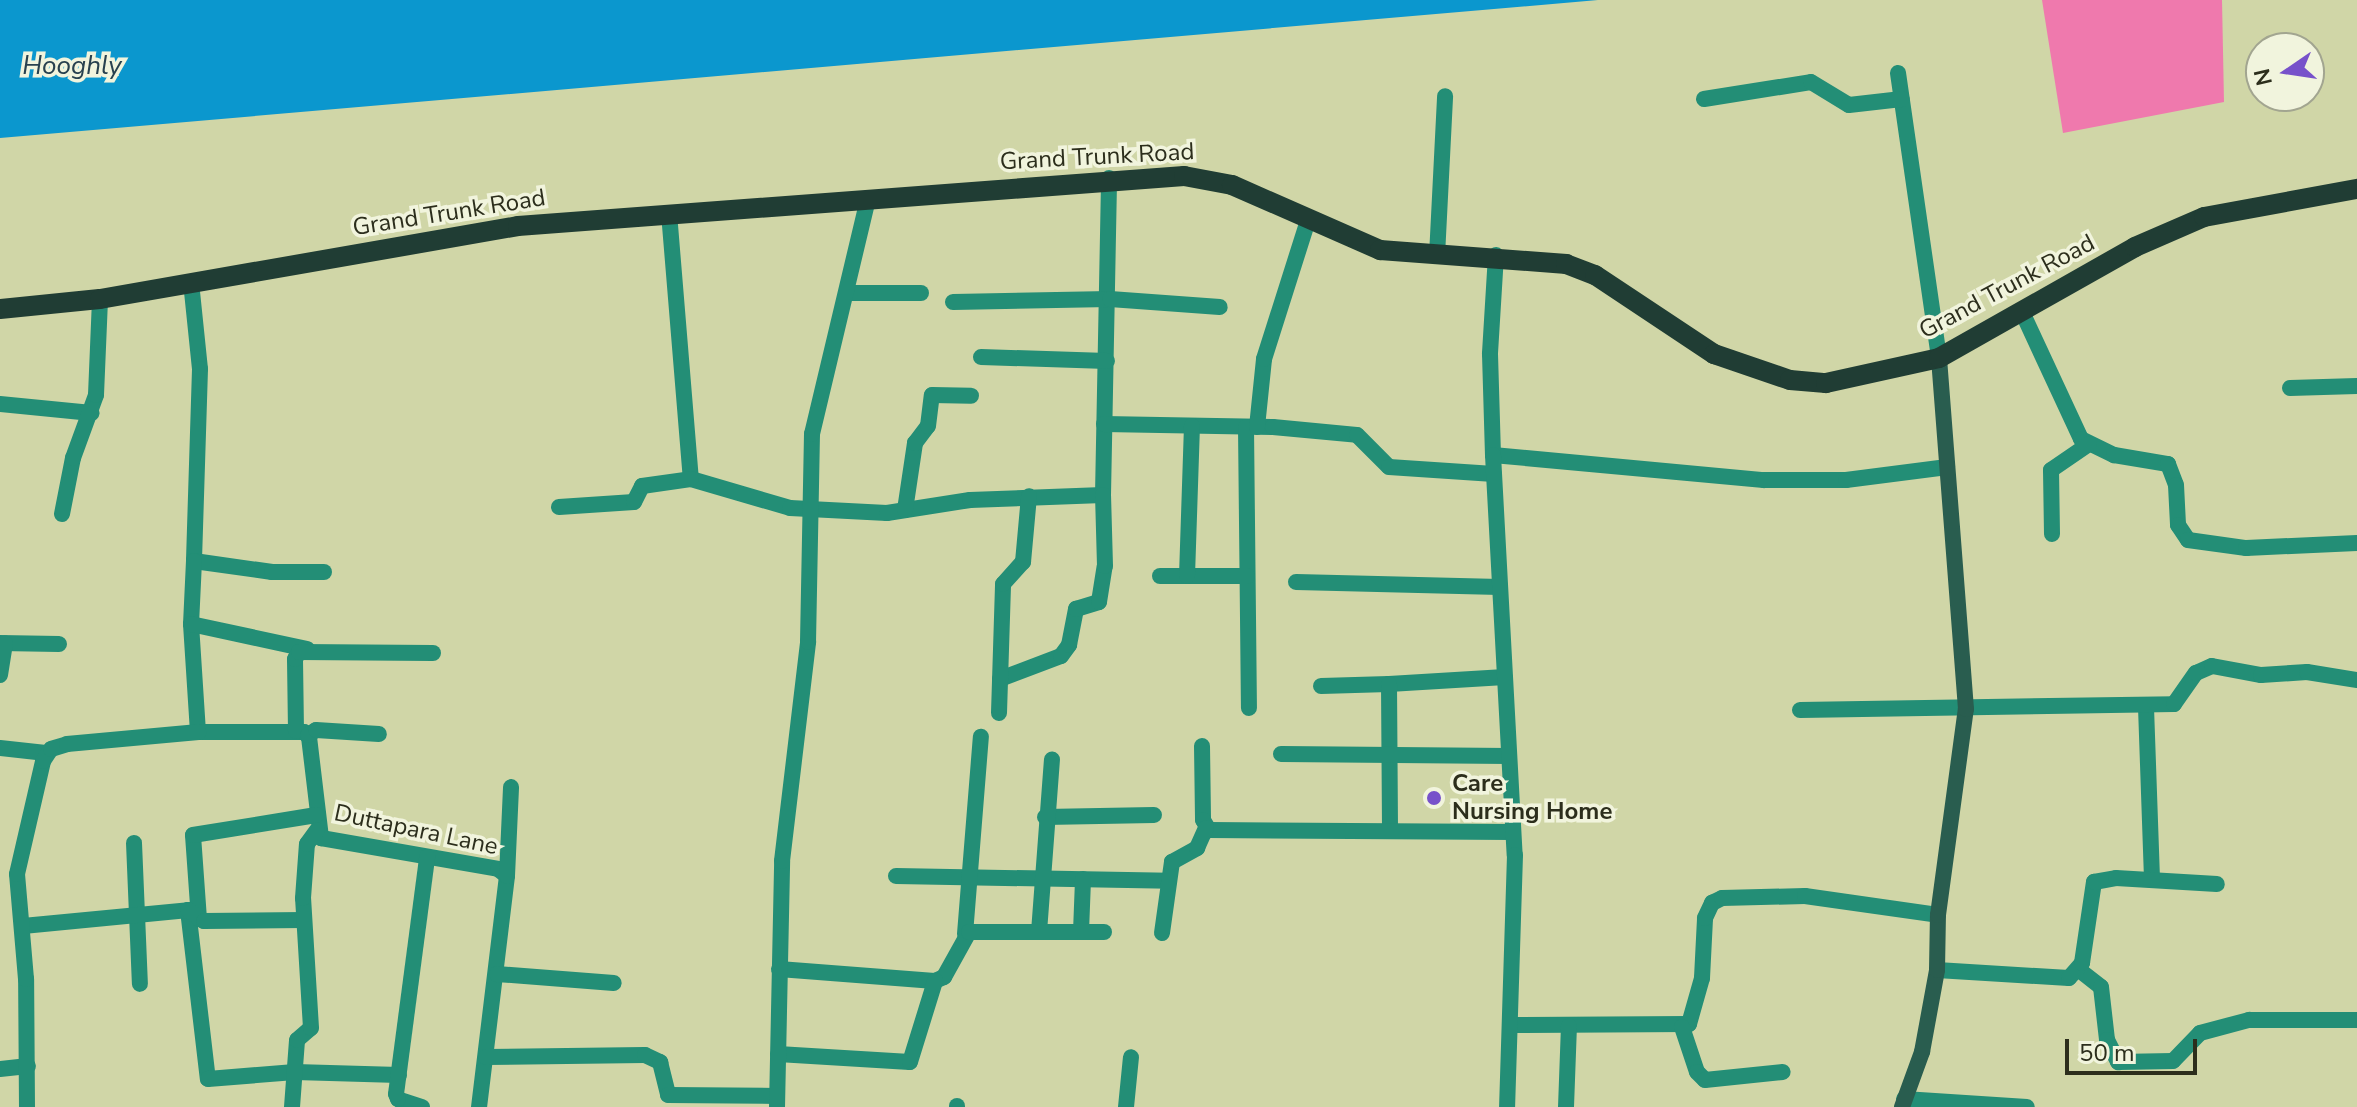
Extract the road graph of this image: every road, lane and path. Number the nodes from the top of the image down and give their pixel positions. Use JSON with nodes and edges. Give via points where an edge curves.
{"nodes":[{"id":1,"x":1898,"y":73,"type":"dead end"},
{"id":2,"x":1445,"y":96,"type":"dead end"},
{"id":3,"x":1704,"y":99,"type":"dead end"},
{"id":4,"x":1902,"y":99,"type":"junction"},
{"id":5,"x":1109,"y":178,"type":"junction"},
{"id":6,"x":2357,"y":189,"type":"edge"},
{"id":7,"x":868,"y":199,"type":"junction"},
{"id":8,"x":669,"y":213,"type":"junction"},
{"id":9,"x":1308,"y":220,"type":"junction"},
{"id":10,"x":1496,"y":255,"type":"junction"},
{"id":11,"x":1437,"y":256,"type":"junction"},
{"id":12,"x":191,"y":282,"type":"junction"},
{"id":13,"x":847,"y":293,"type":"junction"},
{"id":14,"x":921,"y":293,"type":"dead end"},
{"id":15,"x":100,"y":299,"type":"junction"},
{"id":16,"x":1110,"y":299,"type":"junction"},
{"id":17,"x":953,"y":302,"type":"dead end"},
{"id":18,"x":1220,"y":307,"type":"dead end"},
{"id":19,"x":0,"y":309,"type":"edge"},
{"id":20,"x":2023,"y":314,"type":"junction"},
{"id":21,"x":981,"y":357,"type":"dead end"},
{"id":22,"x":1939,"y":358,"type":"junction"},
{"id":23,"x":1107,"y":361,"type":"junction"},
{"id":24,"x":2357,"y":386,"type":"edge"},
{"id":25,"x":2290,"y":388,"type":"dead end"},
{"id":26,"x":971,"y":396,"type":"dead end"},
{"id":27,"x":0,"y":404,"type":"edge"},
{"id":28,"x":92,"y":413,"type":"junction"},
{"id":29,"x":1104,"y":424,"type":"junction"},
{"id":30,"x":1192,"y":426,"type":"junction"},
{"id":31,"x":1251,"y":427,"type":"junction"},
{"id":32,"x":2089,"y":444,"type":"junction"},
{"id":33,"x":1493,"y":455,"type":"junction"},
{"id":34,"x":1947,"y":467,"type":"junction"},
{"id":35,"x":1494,"y":474,"type":"junction"},
{"id":36,"x":691,"y":479,"type":"junction"},
{"id":37,"x":1103,"y":495,"type":"junction"},
{"id":38,"x":1029,"y":496,"type":"junction"},
{"id":39,"x":559,"y":507,"type":"dead end"},
{"id":40,"x":905,"y":510,"type":"junction"},
{"id":41,"x":812,"y":511,"type":"junction"},
{"id":42,"x":62,"y":514,"type":"dead end"},
{"id":43,"x":2052,"y":534,"type":"dead end"},
{"id":44,"x":2357,"y":543,"type":"edge"},
{"id":45,"x":194,"y":561,"type":"junction"},
{"id":46,"x":324,"y":572,"type":"dead end"},
{"id":47,"x":1160,"y":576,"type":"dead end"},
{"id":48,"x":1187,"y":576,"type":"junction"},
{"id":49,"x":1247,"y":576,"type":"junction"},
{"id":50,"x":1296,"y":582,"type":"dead end"},
{"id":51,"x":1500,"y":587,"type":"junction"},
{"id":52,"x":191,"y":624,"type":"junction"},
{"id":53,"x":3,"y":643,"type":"edge"},
{"id":54,"x":59,"y":644,"type":"dead end"},
{"id":55,"x":307,"y":649,"type":"junction"},
{"id":56,"x":433,"y":653,"type":"dead end"},
{"id":57,"x":0,"y":675,"type":"edge"},
{"id":58,"x":1505,"y":677,"type":"junction"},
{"id":59,"x":1000,"y":679,"type":"junction"},
{"id":60,"x":2357,"y":680,"type":"edge"},
{"id":61,"x":1389,"y":684,"type":"junction"},
{"id":62,"x":1321,"y":686,"type":"dead end"},
{"id":63,"x":2146,"y":707,"type":"junction"},
{"id":64,"x":1249,"y":708,"type":"dead end"},
{"id":65,"x":1966,"y":709,"type":"junction"},
{"id":66,"x":1800,"y":710,"type":"dead end"},
{"id":67,"x":999,"y":713,"type":"dead end"},
{"id":68,"x":198,"y":732,"type":"junction"},
{"id":69,"x":302,"y":733,"type":"junction"},
{"id":70,"x":379,"y":734,"type":"dead end"},
{"id":71,"x":981,"y":737,"type":"dead end"},
{"id":72,"x":1202,"y":746,"type":"dead end"},
{"id":73,"x":0,"y":748,"type":"edge"},
{"id":74,"x":46,"y":753,"type":"junction"},
{"id":75,"x":1281,"y":754,"type":"dead end"},
{"id":76,"x":1509,"y":756,"type":"junction"},
{"id":77,"x":1390,"y":758,"type":"junction"},
{"id":78,"x":1052,"y":759,"type":"dead end"},
{"id":79,"x":511,"y":787,"type":"dead end"},
{"id":80,"x":1154,"y":815,"type":"dead end"},
{"id":81,"x":1045,"y":817,"type":"junction"},
{"id":82,"x":316,"y":822,"type":"junction"},
{"id":83,"x":1206,"y":828,"type":"junction"},
{"id":84,"x":1390,"y":831,"type":"junction"},
{"id":85,"x":1513,"y":832,"type":"junction"},
{"id":86,"x":134,"y":843,"type":"dead end"},
{"id":87,"x":427,"y":857,"type":"junction"},
{"id":88,"x":8,"y":874,"type":"edge"},
{"id":89,"x":507,"y":876,"type":"junction"},
{"id":90,"x":896,"y":876,"type":"dead end"},
{"id":91,"x":969,"y":877,"type":"junction"},
{"id":92,"x":1041,"y":879,"type":"junction"},
{"id":93,"x":1083,"y":879,"type":"junction"},
{"id":94,"x":2152,"y":880,"type":"junction"},
{"id":95,"x":1169,"y":881,"type":"junction"},
{"id":96,"x":2217,"y":884,"type":"dead end"},
{"id":97,"x":135,"y":915,"type":"junction"},
{"id":98,"x":194,"y":915,"type":"junction"},
{"id":99,"x":1938,"y":915,"type":"junction"},
{"id":100,"x":304,"y":920,"type":"junction"},
{"id":101,"x":23,"y":926,"type":"junction"},
{"id":102,"x":1039,"y":932,"type":"junction"},
{"id":103,"x":1081,"y":932,"type":"junction"},
{"id":104,"x":1104,"y":932,"type":"dead end"},
{"id":105,"x":1162,"y":933,"type":"dead end"},
{"id":106,"x":965,"y":934,"type":"junction"},
{"id":107,"x":779,"y":969,"type":"junction"},
{"id":108,"x":2078,"y":969,"type":"junction"},
{"id":109,"x":1937,"y":970,"type":"junction"},
{"id":110,"x":497,"y":974,"type":"junction"},
{"id":111,"x":935,"y":981,"type":"junction"},
{"id":112,"x":614,"y":983,"type":"dead end"},
{"id":113,"x":140,"y":984,"type":"dead end"},
{"id":114,"x":2357,"y":1020,"type":"edge"},
{"id":115,"x":1511,"y":1025,"type":"junction"},
{"id":116,"x":1569,"y":1026,"type":"junction"},
{"id":117,"x":1682,"y":1027,"type":"junction"},
{"id":118,"x":778,"y":1054,"type":"junction"},
{"id":119,"x":486,"y":1057,"type":"junction"},
{"id":120,"x":1131,"y":1057,"type":"dead end"},
{"id":121,"x":28,"y":1066,"type":"junction"},
{"id":122,"x":0,"y":1069,"type":"edge"},
{"id":123,"x":295,"y":1072,"type":"junction"},
{"id":124,"x":1783,"y":1072,"type":"dead end"},
{"id":125,"x":399,"y":1075,"type":"junction"},
{"id":126,"x":710,"y":1101,"type":"edge"},
{"id":127,"x":777,"y":1101,"type":"edge"},
{"id":128,"x":1903,"y":1103,"type":"edge"},
{"id":129,"x":2010,"y":1106,"type":"edge"},
{"id":130,"x":27,"y":1107,"type":"edge"},
{"id":131,"x":292,"y":1107,"type":"edge"},
{"id":132,"x":422,"y":1107,"type":"edge"},
{"id":133,"x":479,"y":1107,"type":"edge"},
{"id":134,"x":1126,"y":1107,"type":"edge"},
{"id":135,"x":1507,"y":1107,"type":"edge"},
{"id":136,"x":1566,"y":1107,"type":"edge"},
{"id":137,"x":2027,"y":1107,"type":"edge"}],
"edges":[{"from":1,"to":4,"type":"street"},
{"from":2,"to":11,"type":"street"},
{"from":3,"to":4,"type":"street","via":[[1811,82],[1849,105]]},
{"from":4,"to":22,"type":"street"},
{"from":5,"to":7,"type":"main road","name":"Grand Trunk Road"},
{"from":5,"to":9,"type":"main road","name":"Grand Trunk Road","via":[[1212,179]]},
{"from":5,"to":16,"type":"street"},
{"from":6,"to":20,"type":"main road","name":"Grand Trunk Road","via":[[2204,217],[2135,247]]},
{"from":7,"to":8,"type":"main road","name":"Grand Trunk Road"},
{"from":7,"to":13,"type":"street"},
{"from":8,"to":12,"type":"main road","name":"Grand Trunk Road","via":[[518,226]]},
{"from":8,"to":36,"type":"street"},
{"from":9,"to":11,"type":"main road","name":"Grand Trunk Road","via":[[1359,245]]},
{"from":9,"to":31,"type":"street","via":[[1264,359]]},
{"from":10,"to":11,"type":"main road","name":"Grand Trunk Road"},
{"from":10,"to":22,"type":"main road","name":"Grand Trunk Road","via":[[1566,264],[1595,275],[1714,354],[1790,380],[1855,380]]},
{"from":10,"to":33,"type":"street","via":[[1490,354]]},
{"from":12,"to":15,"type":"main road","name":"Grand Trunk Road"},
{"from":12,"to":45,"type":"street","via":[[200,369]]},
{"from":13,"to":14,"type":"street"},
{"from":13,"to":41,"type":"street","via":[[815,412]]},
{"from":15,"to":19,"type":"main road","name":"Grand Trunk Road"},
{"from":15,"to":28,"type":"street"},
{"from":16,"to":17,"type":"street"},
{"from":16,"to":18,"type":"street"},
{"from":16,"to":23,"type":"street"},
{"from":20,"to":22,"type":"main road","name":"Grand Trunk Road"},
{"from":20,"to":32,"type":"street","via":[[2067,415]]},
{"from":21,"to":23,"type":"street"},
{"from":22,"to":34,"type":"main road"},
{"from":23,"to":29,"type":"street"},
{"from":24,"to":25,"type":"street"},
{"from":26,"to":40,"type":"street","via":[[932,395],[928,426],[915,443]]},
{"from":27,"to":28,"type":"street"},
{"from":28,"to":42,"type":"street","via":[[73,458]]},
{"from":29,"to":30,"type":"street"},
{"from":29,"to":37,"type":"street"},
{"from":30,"to":31,"type":"street"},
{"from":30,"to":48,"type":"street"},
{"from":31,"to":35,"type":"street","via":[[1357,435],[1389,467]]},
{"from":31,"to":49,"type":"street"},
{"from":32,"to":43,"type":"street","via":[[2051,470]]},
{"from":32,"to":44,"type":"street","via":[[2114,455],[2168,464],[2176,485],[2178,525],[2188,540],[2246,548]]},
{"from":33,"to":34,"type":"street","via":[[1764,480],[1846,480]]},
{"from":33,"to":35,"type":"street"},
{"from":34,"to":65,"type":"main road"},
{"from":35,"to":51,"type":"street"},
{"from":36,"to":39,"type":"street","via":[[642,486],[634,502]]},
{"from":36,"to":41,"type":"street"},
{"from":37,"to":38,"type":"street"},
{"from":37,"to":59,"type":"street","via":[[1105,566],[1099,602],[1076,609],[1069,645],[1061,656]]},
{"from":38,"to":40,"type":"street"},
{"from":38,"to":59,"type":"street","via":[[1023,562],[1003,584]]},
{"from":40,"to":41,"type":"street"},
{"from":41,"to":107,"type":"street","via":[[808,642],[782,861]]},
{"from":45,"to":46,"type":"street","via":[[272,572]]},
{"from":45,"to":52,"type":"street"},
{"from":47,"to":48,"type":"street"},
{"from":48,"to":49,"type":"street"},
{"from":49,"to":64,"type":"street"},
{"from":50,"to":51,"type":"street"},
{"from":51,"to":58,"type":"street"},
{"from":52,"to":55,"type":"street"},
{"from":52,"to":68,"type":"street"},
{"from":53,"to":54,"type":"street"},
{"from":53,"to":57,"type":"street"},
{"from":55,"to":56,"type":"street"},
{"from":55,"to":69,"type":"street","name":"Duttapara Lane","via":[[295,659]]},
{"from":58,"to":61,"type":"street"},
{"from":58,"to":76,"type":"street"},
{"from":59,"to":67,"type":"street"},
{"from":60,"to":63,"type":"street","via":[[2307,672],[2261,675],[2212,666],[2196,673],[2174,704]]},
{"from":61,"to":62,"type":"street"},
{"from":61,"to":77,"type":"street"},
{"from":63,"to":65,"type":"street"},
{"from":63,"to":94,"type":"street"},
{"from":65,"to":66,"type":"street"},
{"from":65,"to":99,"type":"main road"},
{"from":68,"to":69,"type":"street"},
{"from":68,"to":74,"type":"street","via":[[67,744]]},
{"from":69,"to":70,"type":"street"},
{"from":69,"to":82,"type":"street","name":"Duttapara Lane"},
{"from":71,"to":91,"type":"street"},
{"from":72,"to":83,"type":"street"},
{"from":73,"to":74,"type":"street"},
{"from":74,"to":88,"type":"street"},
{"from":75,"to":77,"type":"street"},
{"from":76,"to":77,"type":"street"},
{"from":76,"to":85,"type":"street"},
{"from":77,"to":84,"type":"street"},
{"from":78,"to":81,"type":"street"},
{"from":79,"to":89,"type":"street"},
{"from":80,"to":81,"type":"street"},
{"from":81,"to":92,"type":"street"},
{"from":82,"to":87,"type":"street","name":"Duttapara Lane","via":[[326,840]]},
{"from":82,"to":98,"type":"street","via":[[193,835]]},
{"from":82,"to":100,"type":"street","via":[[306,850]]},
{"from":83,"to":84,"type":"street"},
{"from":83,"to":95,"type":"street","via":[[1197,848],[1172,862]]},
{"from":84,"to":85,"type":"street"},
{"from":85,"to":115,"type":"street"},
{"from":86,"to":97,"type":"street"},
{"from":87,"to":89,"type":"street","name":"Duttapara Lane","via":[[498,869]]},
{"from":87,"to":125,"type":"street"},
{"from":88,"to":101,"type":"street"},
{"from":89,"to":110,"type":"street","name":"Duttapara Lane"},
{"from":90,"to":91,"type":"street"},
{"from":91,"to":92,"type":"street"},
{"from":91,"to":106,"type":"street"},
{"from":92,"to":93,"type":"street"},
{"from":92,"to":102,"type":"street"},
{"from":93,"to":95,"type":"street"},
{"from":93,"to":103,"type":"street"},
{"from":94,"to":96,"type":"street"},
{"from":94,"to":108,"type":"street","via":[[2094,882]]},
{"from":95,"to":105,"type":"street"},
{"from":97,"to":98,"type":"street"},
{"from":97,"to":101,"type":"street"},
{"from":97,"to":113,"type":"street"},
{"from":98,"to":100,"type":"street"},
{"from":98,"to":123,"type":"street","via":[[208,1079]]},
{"from":99,"to":109,"type":"main road"},
{"from":99,"to":117,"type":"street","via":[[1805,896],[1722,898],[1708,908],[1697,1006],[1694,1019]]},
{"from":100,"to":123,"type":"street","via":[[311,1028],[297,1040]]},
{"from":101,"to":121,"type":"street"},
{"from":102,"to":103,"type":"street"},
{"from":102,"to":106,"type":"street"},
{"from":103,"to":104,"type":"street"},
{"from":106,"to":111,"type":"street","via":[[944,977]]},
{"from":107,"to":111,"type":"street"},
{"from":107,"to":118,"type":"street"},
{"from":108,"to":109,"type":"street","via":[[2059,978]]},
{"from":108,"to":114,"type":"street","via":[[2101,987],[2107,1040],[2118,1062],[2173,1061],[2200,1033],[2249,1020]]},
{"from":109,"to":128,"type":"main road","via":[[1922,1052]]},
{"from":110,"to":112,"type":"street"},
{"from":110,"to":119,"type":"street","name":"Duttapara Lane"},
{"from":111,"to":118,"type":"street","via":[[910,1062]]},
{"from":115,"to":116,"type":"street"},
{"from":115,"to":135,"type":"street"},
{"from":116,"to":117,"type":"street"},
{"from":116,"to":136,"type":"street"},
{"from":117,"to":124,"type":"street","via":[[1697,1072],[1705,1080]]},
{"from":118,"to":127,"type":"street"},
{"from":119,"to":126,"type":"street","via":[[653,1056],[661,1065],[667,1094]]},
{"from":119,"to":133,"type":"street","name":"Duttapara Lane"},
{"from":120,"to":134,"type":"street"},
{"from":121,"to":122,"type":"street"},
{"from":121,"to":130,"type":"street"},
{"from":123,"to":125,"type":"street"},
{"from":123,"to":131,"type":"street"},
{"from":125,"to":132,"type":"street","via":[[397,1098]]},
{"from":126,"to":127,"type":"street"},
{"from":128,"to":129,"type":"street"},
{"from":129,"to":137,"type":"street"}]}
